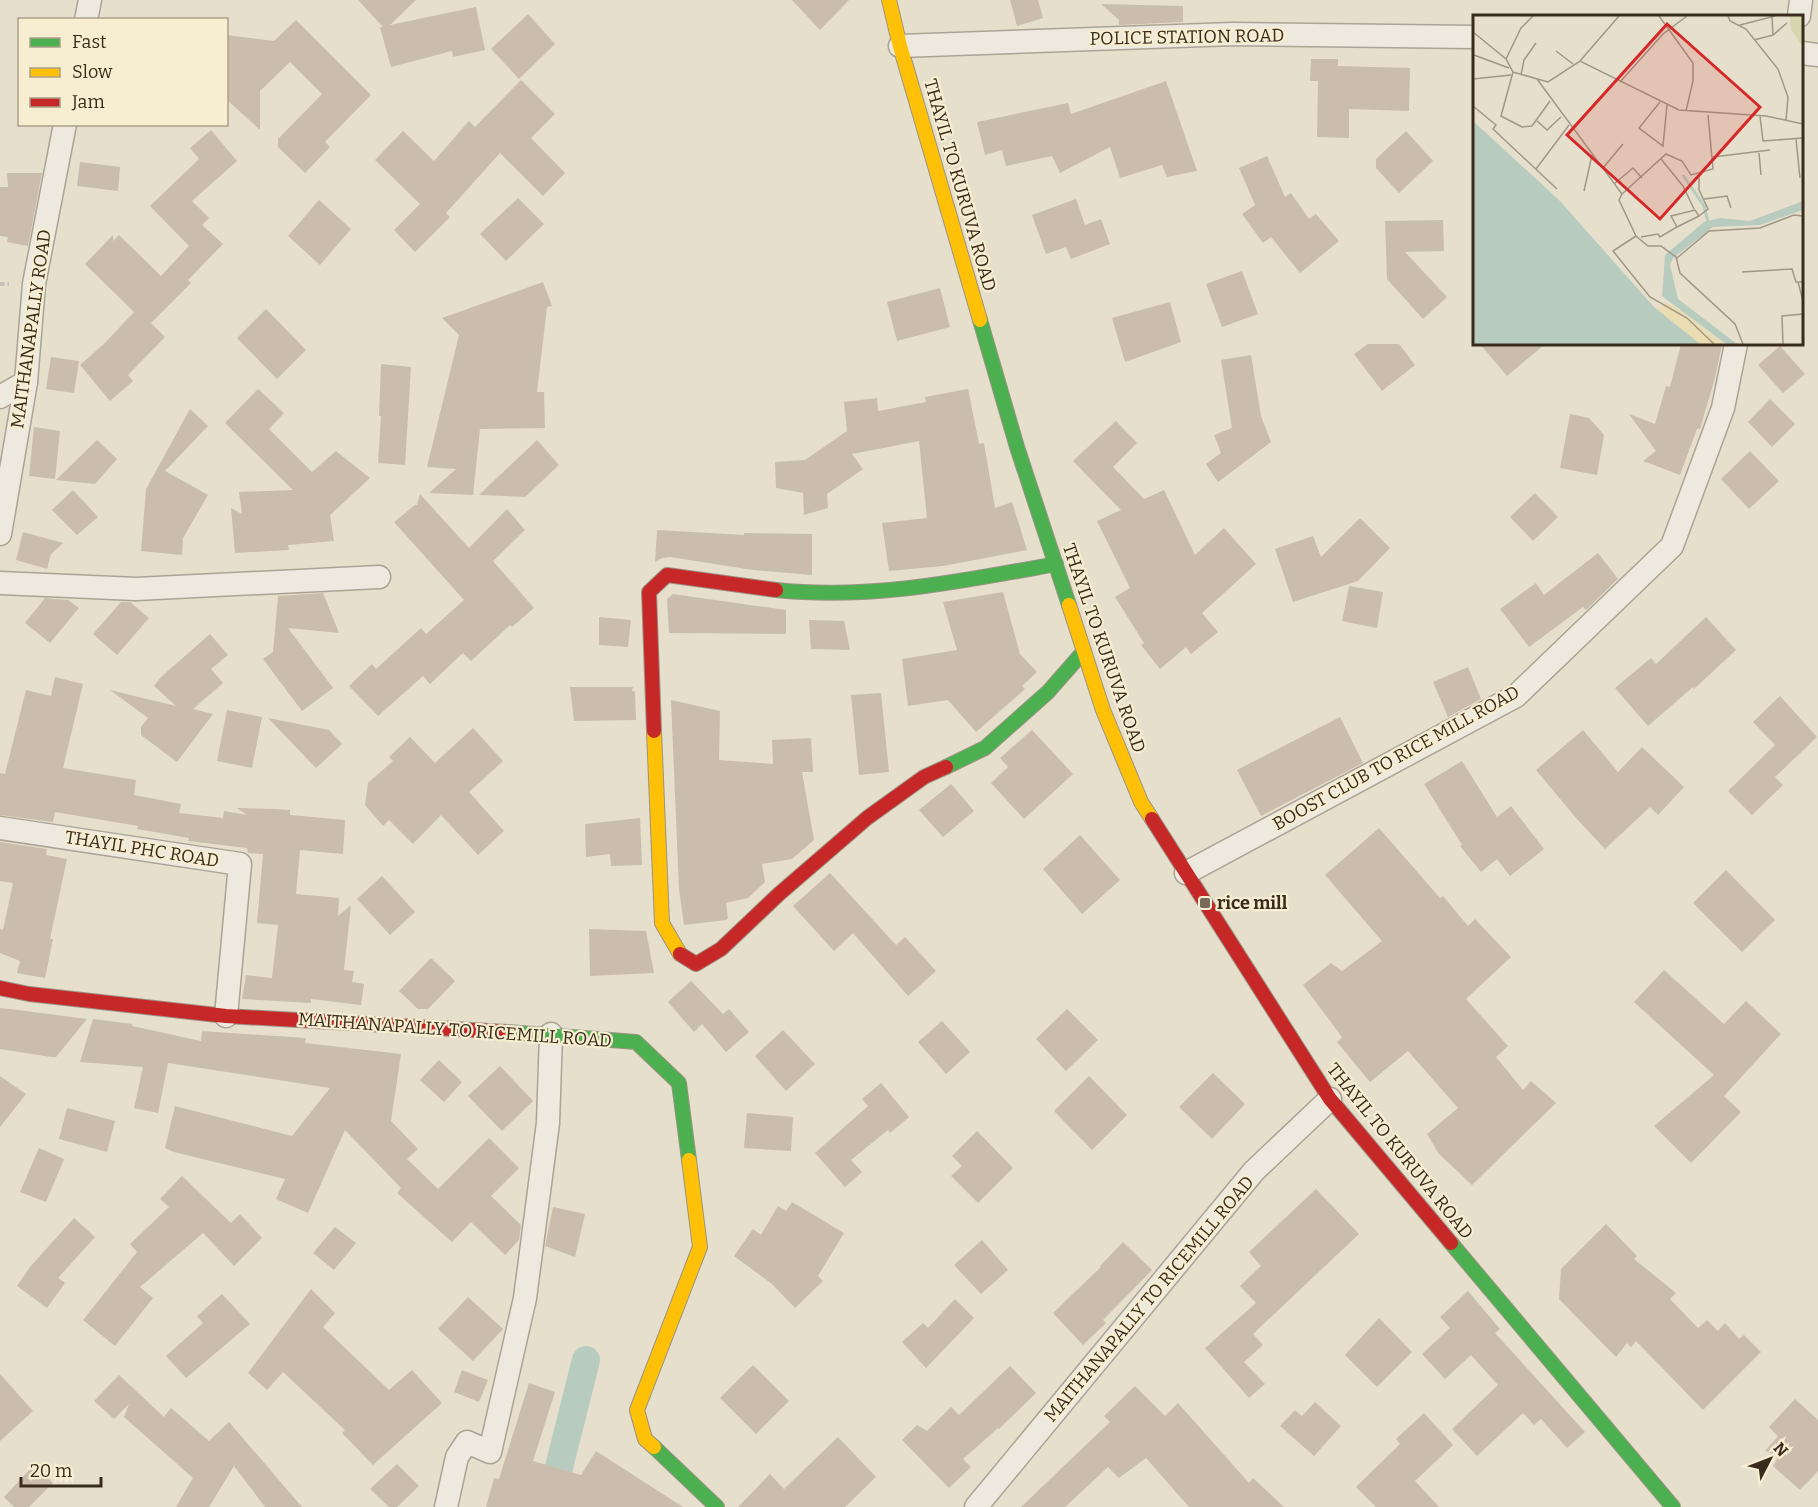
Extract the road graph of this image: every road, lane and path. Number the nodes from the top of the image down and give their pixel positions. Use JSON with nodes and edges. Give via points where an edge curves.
{"nodes":[{"id":1,"x":90,"y":0,"type":"edge"},
{"id":2,"x":890,"y":0,"type":"edge"},
{"id":3,"x":1801,"y":0,"type":"edge"},
{"id":4,"x":1799,"y":15,"type":"edge"},
{"id":5,"x":86,"y":18,"type":"edge"},
{"id":6,"x":1473,"y":37,"type":"edge"},
{"id":7,"x":900,"y":46,"type":"junction"},
{"id":8,"x":1803,"y":53,"type":"edge"},
{"id":9,"x":1818,"y":55,"type":"edge"},
{"id":10,"x":65,"y":126,"type":"edge"},
{"id":11,"x":1736,"y":345,"type":"edge"},
{"id":12,"x":26,"y":382,"type":"junction"},
{"id":13,"x":0,"y":397,"type":"edge"},
{"id":14,"x":0,"y":534,"type":"edge"},
{"id":15,"x":1056,"y":564,"type":"junction"},
{"id":16,"x":379,"y":577,"type":"dead end"},
{"id":17,"x":0,"y":583,"type":"edge"},
{"id":18,"x":1084,"y":651,"type":"junction"},
{"id":19,"x":0,"y":828,"type":"edge"},
{"id":20,"x":1186,"y":873,"type":"junction"},
{"id":21,"x":0,"y":988,"type":"edge"},
{"id":22,"x":226,"y":1016,"type":"junction"},
{"id":23,"x":551,"y":1034,"type":"junction"},
{"id":24,"x":1330,"y":1099,"type":"junction"},
{"id":25,"x":988,"y":1502,"type":"edge"},
{"id":26,"x":446,"y":1507,"type":"edge"},
{"id":27,"x":716,"y":1507,"type":"edge"},
{"id":28,"x":1673,"y":1507,"type":"edge"}],
"edges":[{"from":1,"to":5,"type":"street"},
{"from":2,"to":7,"type":"street","name":"THAYIL TO KURUVA ROAD"},
{"from":3,"to":4,"type":"street"},
{"from":6,"to":7,"type":"street","name":"POLICE STATION ROAD","via":[[1233,34]]},
{"from":7,"to":15,"type":"street","name":"THAYIL TO KURUVA ROAD","via":[[1014,435]]},
{"from":8,"to":9,"type":"street"},
{"from":10,"to":12,"type":"street","name":"MAITHANAPALLY ROAD","via":[[34,284]]},
{"from":11,"to":20,"type":"street","name":"BOOST CLUB TO RICE MILL ROAD","via":[[1719,419],[1672,546],[1656,562],[1516,696]]},
{"from":12,"to":13,"type":"street"},
{"from":12,"to":14,"type":"street","name":"MAITHANAPALLY ROAD"},
{"from":15,"to":18,"type":"street","name":"THAYIL TO KURUVA ROAD"},
{"from":15,"to":18,"type":"street","via":[[897,591],[834,594],[772,590],[667,575],[649,592],[662,923],[680,954],[696,964],[721,949],[867,818],[924,777],[985,748],[1048,692]]},
{"from":16,"to":17,"type":"street","via":[[136,589]]},
{"from":18,"to":20,"type":"street","name":"THAYIL TO KURUVA ROAD","via":[[1103,710],[1141,802]]},
{"from":19,"to":22,"type":"street","name":"THAYIL PHC ROAD","via":[[240,864]]},
{"from":20,"to":24,"type":"street","name":"THAYIL TO KURUVA ROAD"},
{"from":21,"to":22,"type":"street","name":"MAITHANAPALLY TO RICEMILL ROAD"},
{"from":22,"to":23,"type":"street","name":"MAITHANAPALLY TO RICEMILL ROAD"},
{"from":23,"to":26,"type":"street","via":[[548,1123],[525,1298],[490,1452],[466,1442],[457,1457]]},
{"from":23,"to":27,"type":"street","name":"MAITHANAPALLY TO RICEMILL ROAD","via":[[636,1042],[679,1083],[700,1247],[637,1410],[645,1439]]},
{"from":24,"to":25,"type":"street","name":"MAITHANAPALLY TO RICEMILL ROAD","via":[[1254,1171]]},
{"from":24,"to":28,"type":"street","name":"THAYIL TO KURUVA ROAD"}]}
